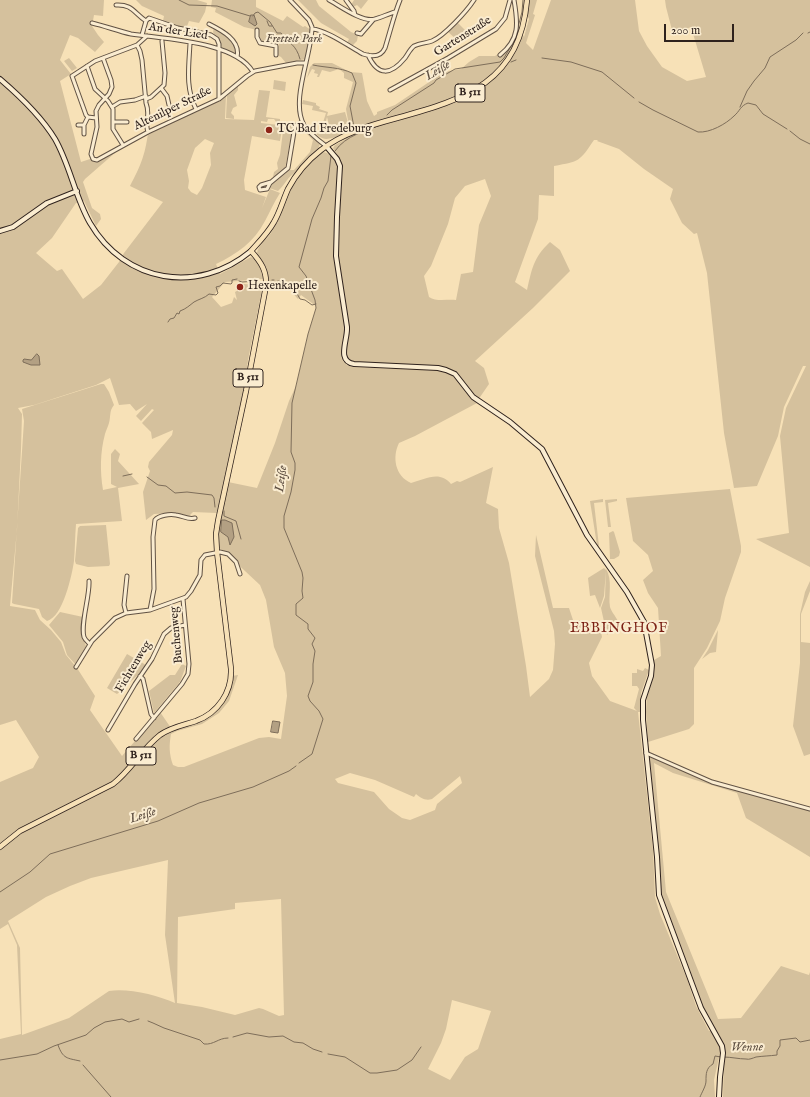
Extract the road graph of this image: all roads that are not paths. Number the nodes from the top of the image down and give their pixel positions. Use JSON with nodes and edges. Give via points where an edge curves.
{"nodes":[{"id":1,"x":290,"y":0,"type":"edge"},
{"id":2,"x":330,"y":0,"type":"edge"},
{"id":3,"x":346,"y":0,"type":"edge"},
{"id":4,"x":400,"y":0,"type":"edge"},
{"id":5,"x":474,"y":0,"type":"edge"},
{"id":6,"x":510,"y":0,"type":"edge"},
{"id":7,"x":514,"y":0,"type":"edge"},
{"id":8,"x":527,"y":0,"type":"edge"},
{"id":9,"x":116,"y":5,"type":"dead end"},
{"id":10,"x":395,"y":12,"type":"junction"},
{"id":11,"x":355,"y":14,"type":"junction"},
{"id":12,"x":146,"y":20,"type":"junction"},
{"id":13,"x":373,"y":20,"type":"junction"},
{"id":14,"x":92,"y":23,"type":"dead end"},
{"id":15,"x":210,"y":24,"type":"dead end"},
{"id":16,"x":312,"y":29,"type":"junction"},
{"id":17,"x":257,"y":30,"type":"dead end"},
{"id":18,"x":357,"y":33,"type":"dead end"},
{"id":19,"x":142,"y":35,"type":"junction"},
{"id":20,"x":147,"y":36,"type":"junction"},
{"id":21,"x":162,"y":41,"type":"dead end"},
{"id":22,"x":190,"y":43,"type":"junction"},
{"id":23,"x":137,"y":45,"type":"junction"},
{"id":24,"x":219,"y":49,"type":"junction"},
{"id":25,"x":276,"y":55,"type":"dead end"},
{"id":26,"x":500,"y":55,"type":"dead end"},
{"id":27,"x":368,"y":56,"type":"junction"},
{"id":28,"x":237,"y":57,"type":"junction"},
{"id":29,"x":103,"y":58,"type":"junction"},
{"id":30,"x":306,"y":63,"type":"junction"},
{"id":31,"x":87,"y":66,"type":"junction"},
{"id":32,"x":253,"y":72,"type":"junction"},
{"id":33,"x":0,"y":79,"type":"edge"},
{"id":34,"x":161,"y":88,"type":"junction"},
{"id":35,"x":390,"y":90,"type":"dead end"},
{"id":36,"x":146,"y":97,"type":"junction"},
{"id":37,"x":105,"y":99,"type":"junction"},
{"id":38,"x":219,"y":99,"type":"junction"},
{"id":39,"x":169,"y":105,"type":"dead end"},
{"id":40,"x":112,"y":106,"type":"junction"},
{"id":41,"x":196,"y":109,"type":"junction"},
{"id":42,"x":88,"y":117,"type":"junction"},
{"id":43,"x":96,"y":118,"type":"junction"},
{"id":44,"x":113,"y":122,"type":"junction"},
{"id":45,"x":127,"y":122,"type":"dead end"},
{"id":46,"x":302,"y":122,"type":"junction"},
{"id":47,"x":78,"y":125,"type":"dead end"},
{"id":48,"x":84,"y":125,"type":"junction"},
{"id":49,"x":148,"y":132,"type":"junction"},
{"id":50,"x":84,"y":134,"type":"dead end"},
{"id":51,"x":122,"y":145,"type":"junction"},
{"id":52,"x":326,"y":146,"type":"junction"},
{"id":53,"x":271,"y":182,"type":"dead end"},
{"id":54,"x":77,"y":190,"type":"junction"},
{"id":55,"x":0,"y":231,"type":"edge"},
{"id":56,"x":251,"y":251,"type":"junction"},
{"id":57,"x":195,"y":518,"type":"dead end"},
{"id":58,"x":217,"y":552,"type":"junction"},
{"id":59,"x":240,"y":574,"type":"dead end"},
{"id":60,"x":127,"y":576,"type":"dead end"},
{"id":61,"x":89,"y":581,"type":"dead end"},
{"id":62,"x":183,"y":599,"type":"junction"},
{"id":63,"x":150,"y":610,"type":"junction"},
{"id":64,"x":126,"y":613,"type":"junction"},
{"id":65,"x":185,"y":626,"type":"junction"},
{"id":66,"x":90,"y":644,"type":"junction"},
{"id":67,"x":76,"y":667,"type":"dead end"},
{"id":68,"x":140,"y":676,"type":"junction"},
{"id":69,"x":154,"y":718,"type":"junction"},
{"id":70,"x":108,"y":730,"type":"dead end"},
{"id":71,"x":136,"y":740,"type":"dead end"},
{"id":72,"x":646,"y":753,"type":"junction"},
{"id":73,"x":810,"y":808,"type":"edge"},
{"id":74,"x":0,"y":847,"type":"edge"},
{"id":75,"x":719,"y":1097,"type":"edge"}],
"edges":[{"from":1,"to":16,"type":"street","via":[[309,20]]},
{"from":2,"to":11,"type":"street"},
{"from":3,"to":11,"type":"street"},
{"from":4,"to":10,"type":"street"},
{"from":5,"to":27,"type":"street","via":[[461,17],[436,39],[413,47],[400,63],[389,70],[384,72],[377,69]]},
{"from":6,"to":35,"type":"street","name":"Gartenstraße","via":[[505,18],[496,29]]},
{"from":7,"to":26,"type":"street","via":[[517,26],[511,42]]},
{"from":8,"to":52,"type":"main road","number":"B 511","via":[[524,23],[515,48],[502,68],[485,83],[450,102],[366,127]]},
{"from":9,"to":12,"type":"street","via":[[131,8]]},
{"from":10,"to":13,"type":"street"},
{"from":10,"to":27,"type":"street","via":[[384,52]]},
{"from":11,"to":13,"type":"street"},
{"from":12,"to":19,"type":"street"},
{"from":12,"to":24,"type":"street","via":[[150,18],[178,28],[211,35],[217,40]]},
{"from":13,"to":18,"type":"street","via":[[364,32]]},
{"from":14,"to":19,"type":"street","name":"An der Lied"},
{"from":15,"to":28,"type":"street","via":[[230,37],[237,49]]},
{"from":16,"to":27,"type":"street"},
{"from":16,"to":30,"type":"street"},
{"from":17,"to":25,"type":"street","via":[[260,43],[276,46]]},
{"from":19,"to":20,"type":"street","name":"An der Lied"},
{"from":20,"to":22,"type":"street","name":"An der Lied"},
{"from":20,"to":23,"type":"street"},
{"from":21,"to":34,"type":"street","via":[[165,73],[164,85]]},
{"from":22,"to":24,"type":"street","name":"An der Lied"},
{"from":22,"to":41,"type":"street","via":[[189,90]]},
{"from":23,"to":29,"type":"street"},
{"from":23,"to":36,"type":"street","via":[[141,55]]},
{"from":24,"to":28,"type":"street","name":"An der Lied"},
{"from":24,"to":38,"type":"street"},
{"from":28,"to":32,"type":"street","name":"An der Lied"},
{"from":29,"to":31,"type":"street"},
{"from":29,"to":37,"type":"street","via":[[112,83]]},
{"from":30,"to":32,"type":"street","name":"Altenilper Straße"},
{"from":30,"to":46,"type":"street","via":[[299,104]]},
{"from":31,"to":37,"type":"street","via":[[95,89]]},
{"from":31,"to":42,"type":"street","via":[[72,76]]},
{"from":32,"to":38,"type":"street","name":"Altenilper Straße"},
{"from":33,"to":54,"type":"street","via":[[32,109],[50,131]]},
{"from":34,"to":36,"type":"street","via":[[150,97]]},
{"from":34,"to":39,"type":"street","via":[[167,96]]},
{"from":36,"to":40,"type":"street"},
{"from":36,"to":49,"type":"street","via":[[149,112],[146,126]]},
{"from":37,"to":40,"type":"street"},
{"from":37,"to":43,"type":"street","via":[[97,107]]},
{"from":38,"to":41,"type":"street","name":"Altenilper Straße"},
{"from":40,"to":44,"type":"street"},
{"from":41,"to":49,"type":"street","name":"Altenilper Straße"},
{"from":42,"to":43,"type":"street"},
{"from":42,"to":48,"type":"street"},
{"from":43,"to":51,"type":"street","name":"Altenilper Straße","via":[[97,129],[91,154],[93,159],[100,159]]},
{"from":44,"to":45,"type":"street"},
{"from":44,"to":51,"type":"street","via":[[114,131]]},
{"from":46,"to":52,"type":"street"},
{"from":46,"to":53,"type":"street","via":[[295,126],[288,168]]},
{"from":47,"to":48,"type":"street"},
{"from":48,"to":50,"type":"street"},
{"from":49,"to":51,"type":"street","name":"Altenilper Straße"},
{"from":52,"to":56,"type":"main road","number":"B 511","via":[[296,177],[268,232]]},
{"from":52,"to":72,"type":"street","via":[[340,166],[336,246],[347,328],[345,358],[354,364],[438,368],[452,372],[473,397],[510,422],[544,452],[582,525],[627,591],[644,622],[652,668],[643,704]]},
{"from":54,"to":55,"type":"street","via":[[47,203],[13,226]]},
{"from":54,"to":56,"type":"street","via":[[87,217],[99,237],[121,258],[147,271],[165,276],[190,277],[211,273],[233,264]]},
{"from":56,"to":58,"type":"main road","number":"B 511","via":[[262,265],[266,282],[218,520]]},
{"from":57,"to":63,"type":"street","via":[[188,519],[176,515],[156,519],[153,537],[154,591]]},
{"from":58,"to":59,"type":"street","via":[[224,552],[232,558]]},
{"from":58,"to":62,"type":"street","name":"Buchenweg","via":[[202,557],[199,577],[192,592]]},
{"from":58,"to":74,"type":"main road","number":"B 511","via":[[231,675],[229,688],[221,703],[202,718],[161,734],[113,784],[20,831]]},
{"from":60,"to":64,"type":"street","via":[[124,605]]},
{"from":61,"to":66,"type":"street","via":[[83,634]]},
{"from":62,"to":63,"type":"street"},
{"from":62,"to":65,"type":"street","name":"Buchenweg"},
{"from":63,"to":64,"type":"street"},
{"from":64,"to":66,"type":"street","via":[[110,622]]},
{"from":65,"to":68,"type":"street","name":"Fichtenweg","via":[[171,628],[165,632],[152,659]]},
{"from":65,"to":69,"type":"street","name":"Buchenweg","via":[[188,674]]},
{"from":66,"to":67,"type":"street"},
{"from":68,"to":69,"type":"street"},
{"from":68,"to":70,"type":"street","name":"Fichtenweg"},
{"from":69,"to":71,"type":"street","name":"Buchenweg"},
{"from":72,"to":73,"type":"street","via":[[712,782]]},
{"from":72,"to":75,"type":"street","via":[[659,895],[699,1004],[722,1044]]}]}
